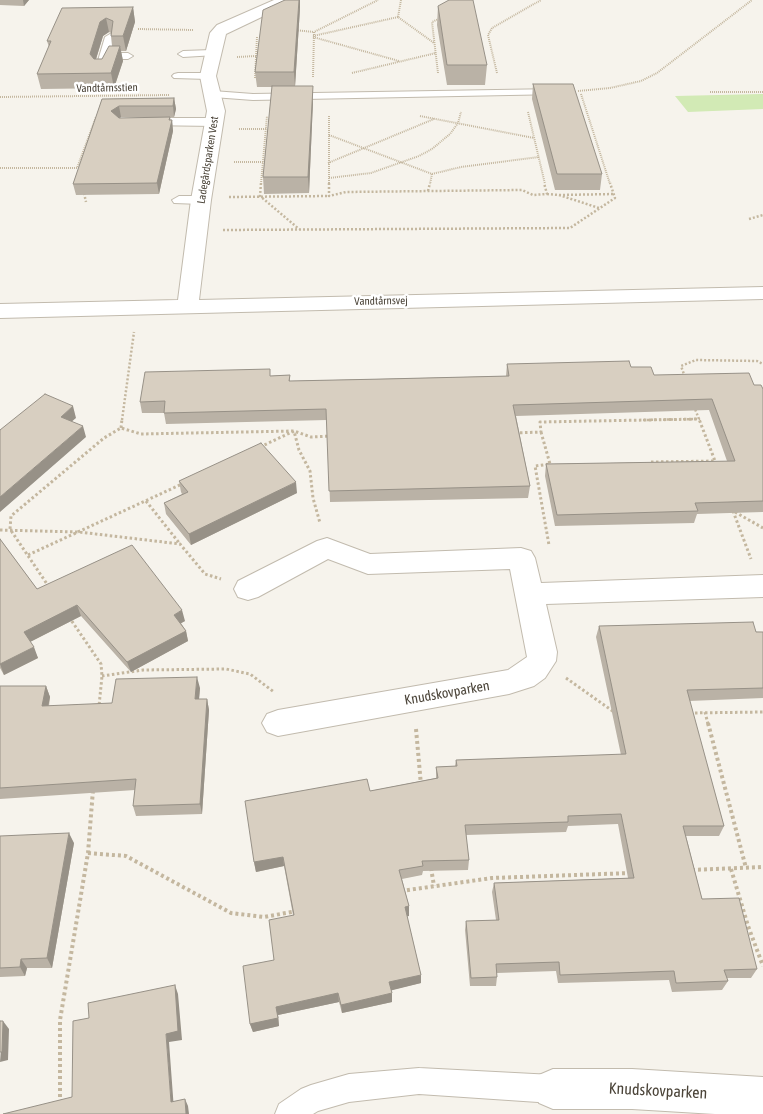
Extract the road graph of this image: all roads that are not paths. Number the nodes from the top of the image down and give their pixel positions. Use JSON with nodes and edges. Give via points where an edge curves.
{"nodes":[{"id":1,"x":286,"y":0,"type":"edge"},
{"id":2,"x":110,"y":37,"type":"edge"},
{"id":3,"x":212,"y":53,"type":"junction"},
{"id":4,"x":182,"y":54,"type":"dead end"},
{"id":5,"x":105,"y":56,"type":"junction"},
{"id":6,"x":128,"y":56,"type":"dead end"},
{"id":7,"x":101,"y":70,"type":"edge"},
{"id":8,"x":178,"y":76,"type":"dead end"},
{"id":9,"x":208,"y":76,"type":"junction"},
{"id":10,"x":575,"y":91,"type":"edge"},
{"id":11,"x":213,"y":94,"type":"junction"},
{"id":12,"x":130,"y":122,"type":"edge"},
{"id":13,"x":215,"y":122,"type":"junction"},
{"id":14,"x":202,"y":199,"type":"junction"},
{"id":15,"x":179,"y":200,"type":"dead end"},
{"id":16,"x":763,"y":293,"type":"edge"},
{"id":17,"x":188,"y":305,"type":"junction"},
{"id":18,"x":0,"y":311,"type":"edge"},
{"id":19,"x":763,"y":586,"type":"edge"},
{"id":20,"x":248,"y":589,"type":"road end"},
{"id":21,"x":530,"y":594,"type":"junction"},
{"id":22,"x":278,"y":723,"type":"road end"},
{"id":23,"x":553,"y":1089,"type":"joint"},
{"id":24,"x":763,"y":1097,"type":"edge"},
{"id":25,"x":290,"y":1114,"type":"edge"}],
"edges":[{"from":1,"to":3,"type":"street","name":"Ladegårdsparken Vest","via":[[219,30]]},
{"from":2,"to":5,"type":"lane"},
{"from":3,"to":4,"type":"lane"},
{"from":3,"to":9,"type":"street","name":"Ladegårdsparken Vest"},
{"from":5,"to":6,"type":"lane"},
{"from":5,"to":7,"type":"lane"},
{"from":8,"to":9,"type":"lane"},
{"from":9,"to":11,"type":"street","name":"Ladegårdsparken Vest"},
{"from":10,"to":11,"type":"lane","via":[[253,97]]},
{"from":11,"to":13,"type":"street","name":"Ladegårdsparken Vest"},
{"from":12,"to":13,"type":"lane"},
{"from":13,"to":14,"type":"street","name":"Ladegårdsparken Vest"},
{"from":14,"to":15,"type":"lane"},
{"from":14,"to":17,"type":"street","name":"Ladegårdsparken Vest"},
{"from":16,"to":17,"type":"street","name":"Vandtårnsvej"},
{"from":17,"to":18,"type":"street","name":"Vandtårnsvej"},
{"from":19,"to":21,"type":"street"},
{"from":20,"to":21,"type":"street","via":[[327,548],[368,564],[521,558]]},
{"from":21,"to":22,"type":"street","name":"Knudskovparken","via":[[542,652],[541,661],[523,677]]},
{"from":23,"to":24,"type":"street","name":"Knudskovparken","via":[[632,1089]]},
{"from":23,"to":25,"type":"lane","via":[[419,1081],[350,1088],[311,1099]]}]}
